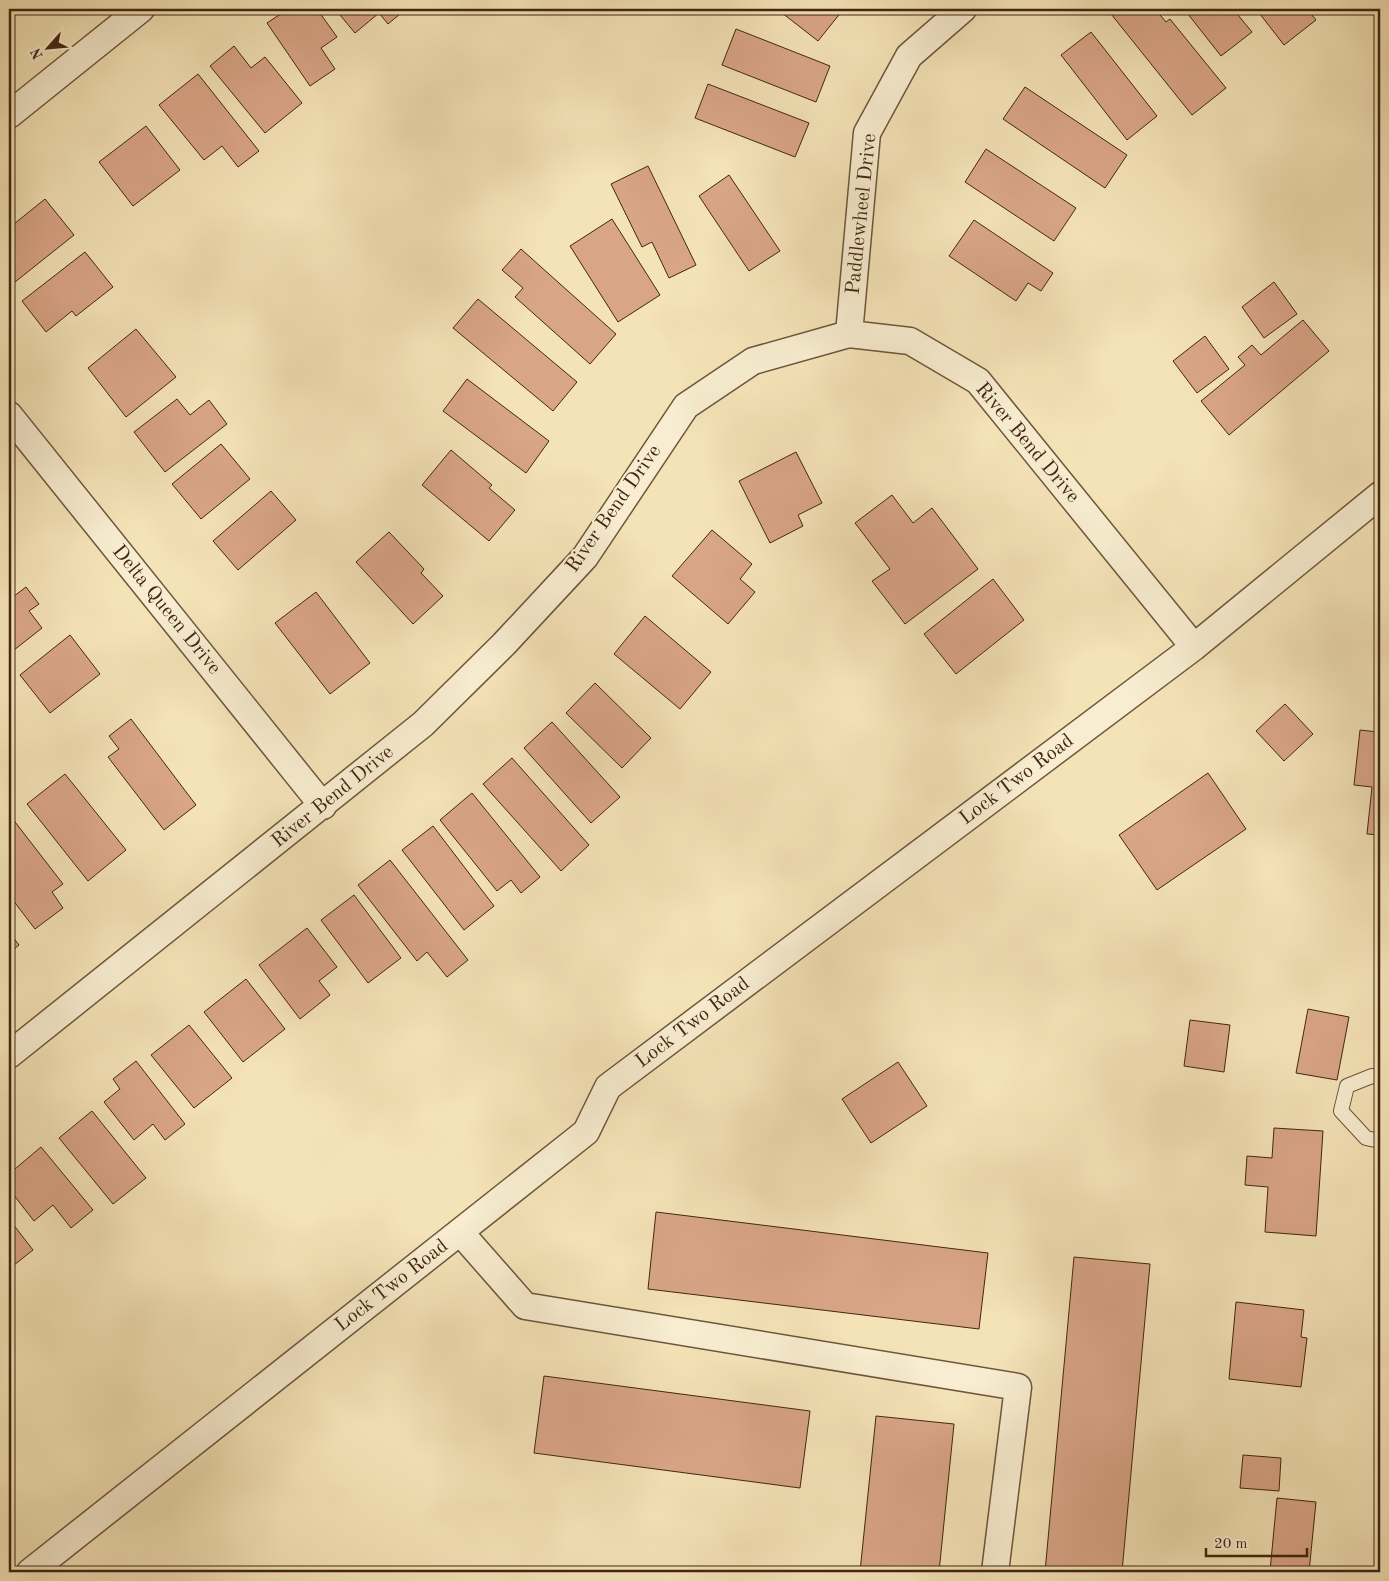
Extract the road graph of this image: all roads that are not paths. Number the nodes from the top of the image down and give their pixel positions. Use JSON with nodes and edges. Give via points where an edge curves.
{"nodes":[{"id":1,"x":141,"y":9,"type":"edge"},
{"id":2,"x":963,"y":9,"type":"edge"},
{"id":3,"x":9,"y":116,"type":"edge"},
{"id":4,"x":849,"y":334,"type":"junction"},
{"id":5,"x":9,"y":415,"type":"edge"},
{"id":6,"x":1380,"y":495,"type":"edge"},
{"id":7,"x":1194,"y":647,"type":"junction"},
{"id":8,"x":324,"y":806,"type":"junction"},
{"id":9,"x":9,"y":1054,"type":"edge"},
{"id":10,"x":1380,"y":1078,"type":"edge"},
{"id":11,"x":1380,"y":1141,"type":"edge"},
{"id":12,"x":460,"y":1232,"type":"junction"},
{"id":13,"x":30,"y":1572,"type":"edge"},
{"id":14,"x":995,"y":1572,"type":"edge"}],
"edges":[{"from":1,"to":3,"type":"street"},
{"from":2,"to":4,"type":"street","name":"Paddlewheel Drive","via":[[909,56],[868,133]]},
{"from":4,"to":7,"type":"street","name":"River Bend Drive","via":[[910,341],[978,381]]},
{"from":4,"to":8,"type":"street","name":"River Bend Drive","via":[[753,361],[686,406],[585,557],[424,724]]},
{"from":5,"to":8,"type":"street","name":"Delta Queen Drive"},
{"from":6,"to":7,"type":"street","name":"Lock Two Road"},
{"from":7,"to":12,"type":"street","name":"Lock Two Road","via":[[608,1087],[586,1132]]},
{"from":8,"to":9,"type":"street","name":"River Bend Drive"},
{"from":10,"to":11,"type":"lane","via":[[1372,1076],[1347,1086],[1341,1111],[1366,1138]]},
{"from":12,"to":13,"type":"street","name":"Lock Two Road"},
{"from":12,"to":14,"type":"street","via":[[525,1306],[1018,1387]]}]}
